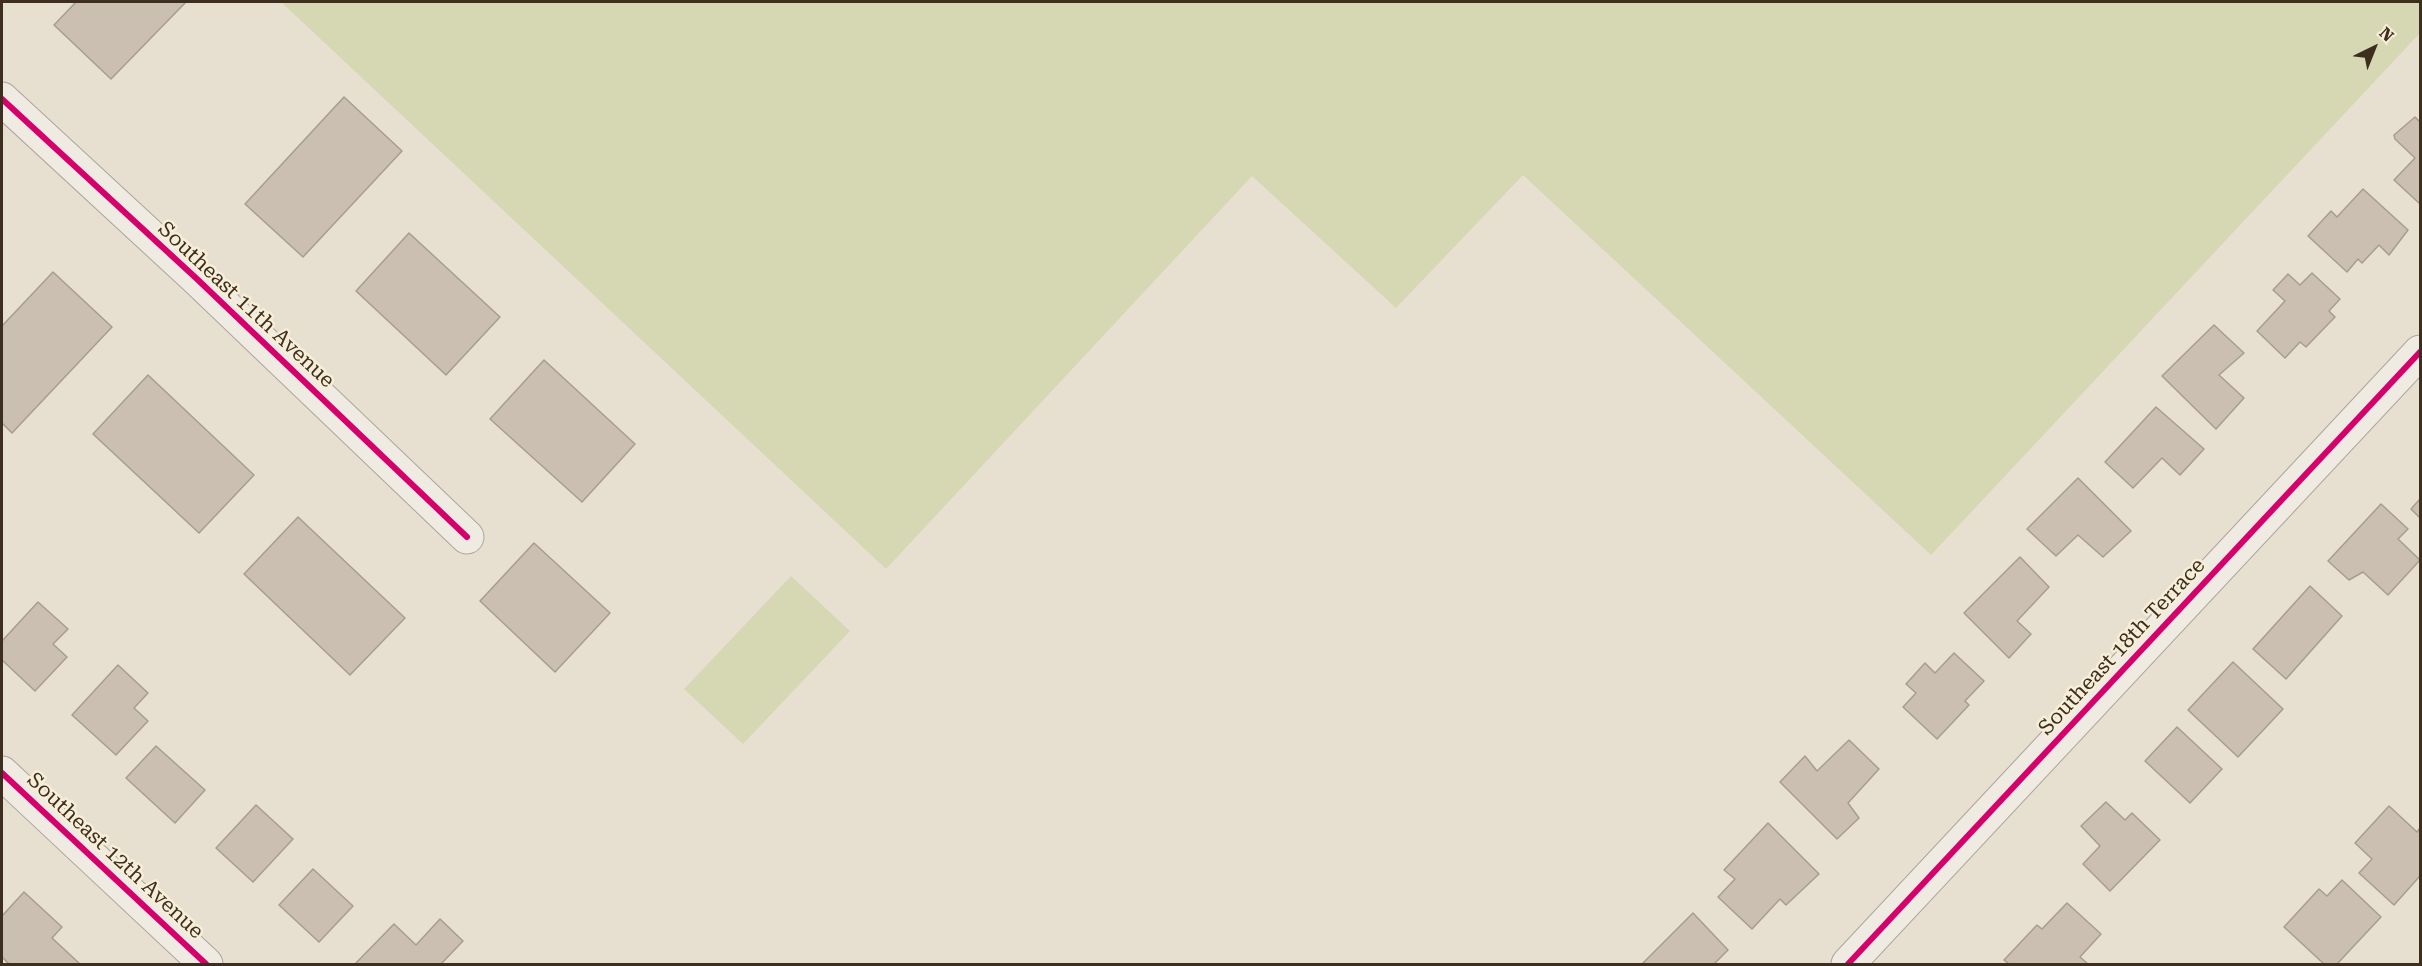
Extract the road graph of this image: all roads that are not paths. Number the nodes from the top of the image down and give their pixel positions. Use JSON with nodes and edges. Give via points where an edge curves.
{"nodes":[{"id":1,"x":2,"y":99,"type":"edge"},
{"id":2,"x":2421,"y":352,"type":"edge"},
{"id":3,"x":467,"y":537,"type":"dead end"},
{"id":4,"x":2,"y":772,"type":"edge"},
{"id":5,"x":206,"y":964,"type":"edge"},
{"id":6,"x":1848,"y":964,"type":"edge"}],
"edges":[{"from":1,"to":3,"type":"street","name":"Southeast 11th Avenue"},
{"from":2,"to":6,"type":"street","name":"Southeast 18th Terrace"},
{"from":4,"to":5,"type":"street","name":"Southeast 12th Avenue"}]}
